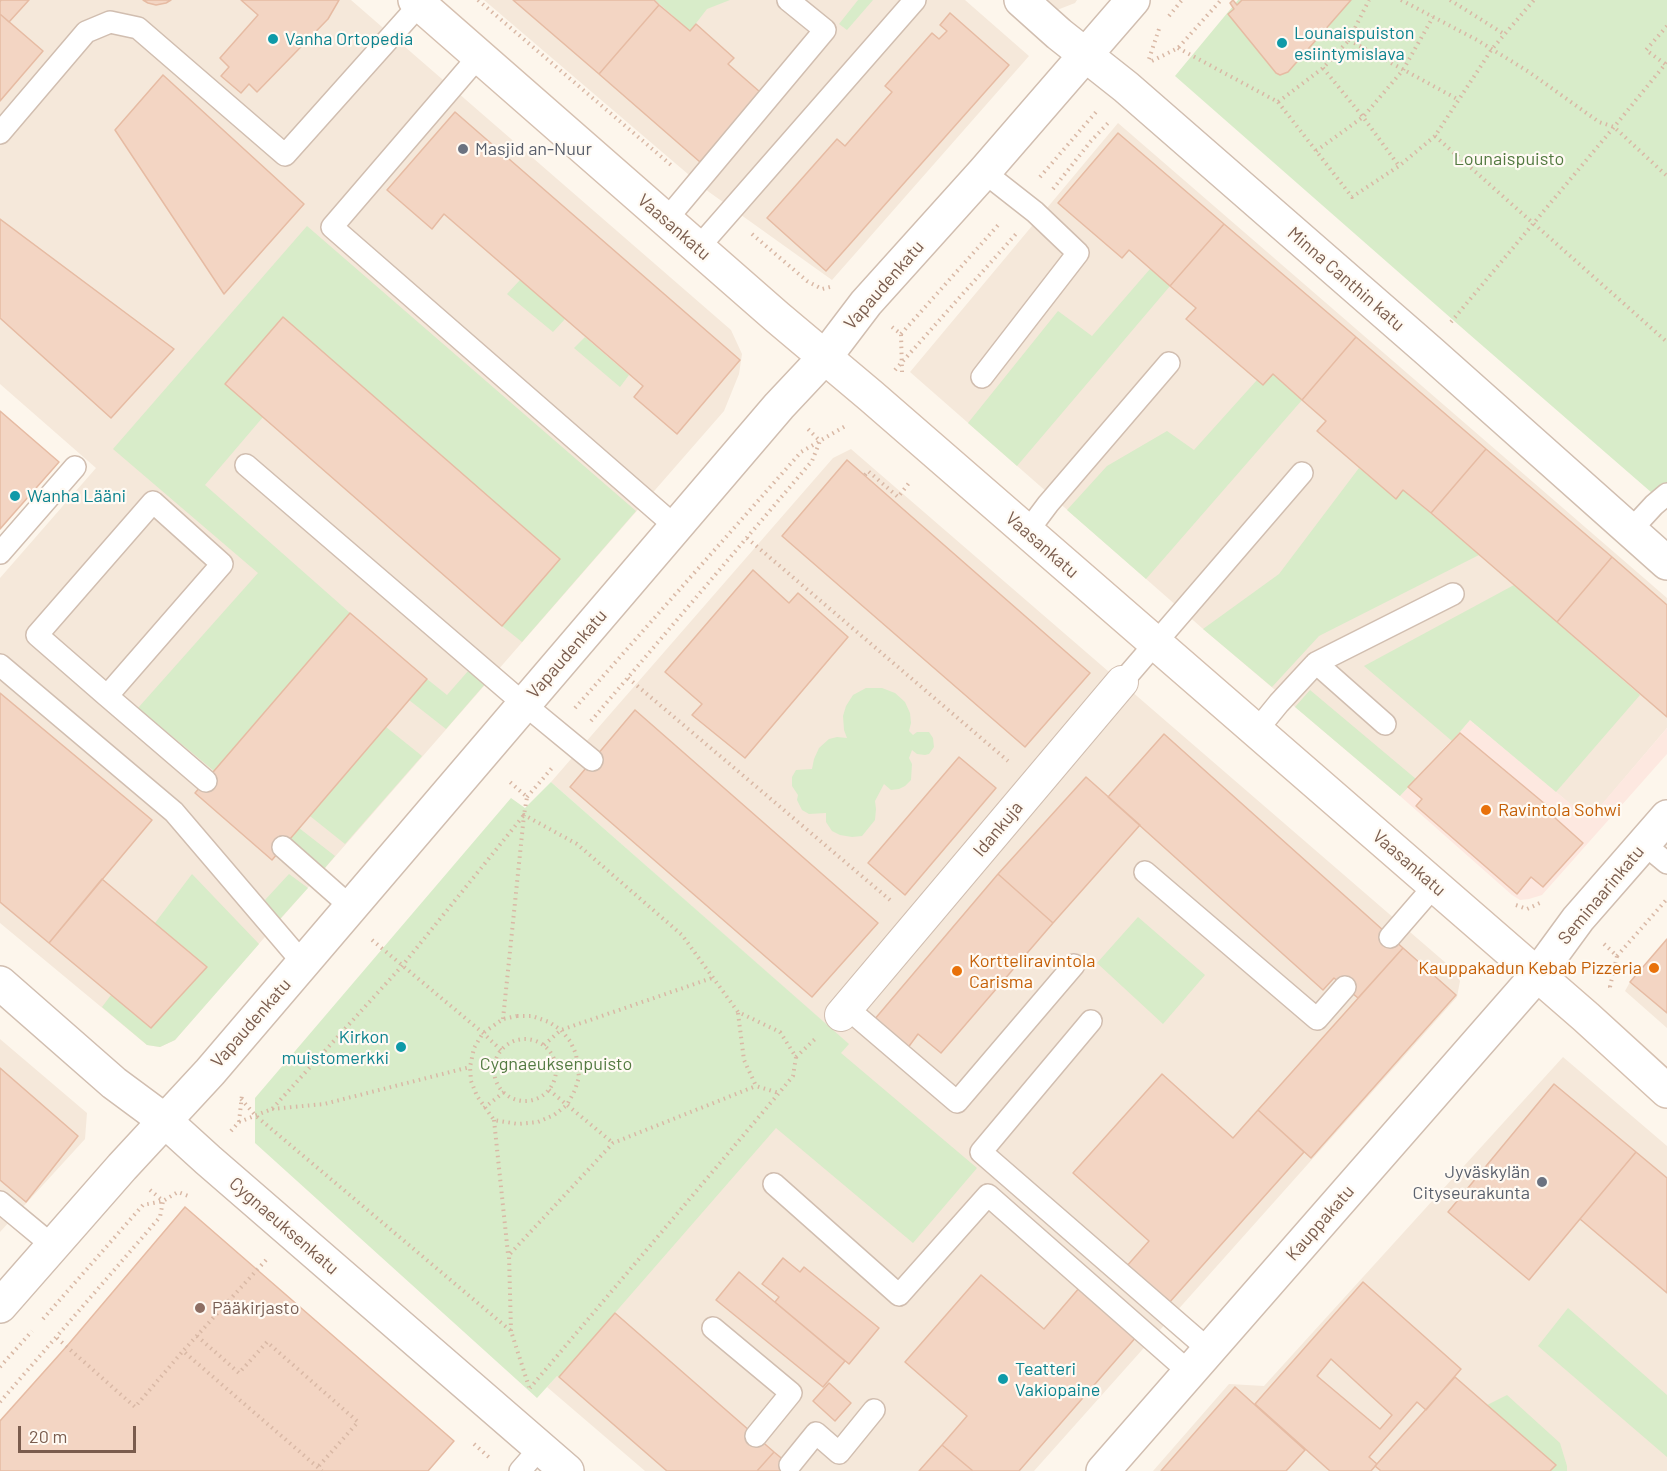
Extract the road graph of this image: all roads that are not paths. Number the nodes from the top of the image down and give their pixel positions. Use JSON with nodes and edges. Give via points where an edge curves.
{"nodes":[{"id":1,"x":788,"y":0,"type":"edge"},
{"id":2,"x":915,"y":0,"type":"edge"},
{"id":3,"x":1021,"y":0,"type":"edge"},
{"id":4,"x":1133,"y":0,"type":"edge"},
{"id":5,"x":417,"y":2,"type":"edge"},
{"id":6,"x":1086,"y":55,"type":"junction"},
{"id":7,"x":479,"y":56,"type":"junction"},
{"id":8,"x":0,"y":133,"type":"edge"},
{"id":9,"x":984,"y":172,"type":"junction"},
{"id":10,"x":666,"y":220,"type":"junction"},
{"id":11,"x":698,"y":248,"type":"junction"},
{"id":12,"x":825,"y":357,"type":"junction"},
{"id":13,"x":1169,"y":363,"type":"dead end"},
{"id":14,"x":982,"y":376,"type":"dead end"},
{"id":15,"x":246,"y":465,"type":"dead end"},
{"id":16,"x":75,"y":467,"type":"dead end"},
{"id":17,"x":1302,"y":473,"type":"dead end"},
{"id":18,"x":1667,"y":494,"type":"edge"},
{"id":19,"x":676,"y":527,"type":"junction"},
{"id":20,"x":1630,"y":531,"type":"junction"},
{"id":21,"x":1028,"y":532,"type":"junction"},
{"id":22,"x":0,"y":553,"type":"edge"},
{"id":23,"x":1667,"y":563,"type":"edge"},
{"id":24,"x":1453,"y":594,"type":"dead end"},
{"id":25,"x":1155,"y":643,"type":"junction"},
{"id":26,"x":1316,"y":663,"type":"junction"},
{"id":27,"x":0,"y":665,"type":"edge"},
{"id":28,"x":1122,"y":682,"type":"joint"},
{"id":29,"x":107,"y":696,"type":"junction"},
{"id":30,"x":524,"y":704,"type":"junction"},
{"id":31,"x":1385,"y":724,"type":"dead end"},
{"id":32,"x":1257,"y":730,"type":"junction"},
{"id":33,"x":592,"y":760,"type":"dead end"},
{"id":34,"x":206,"y":781,"type":"dead end"},
{"id":35,"x":1667,"y":817,"type":"edge"},
{"id":36,"x":283,"y":847,"type":"dead end"},
{"id":37,"x":1655,"y":853,"type":"edge"},
{"id":38,"x":1145,"y":872,"type":"dead end"},
{"id":39,"x":1435,"y":885,"type":"junction"},
{"id":40,"x":351,"y":907,"type":"junction"},
{"id":41,"x":1390,"y":937,"type":"dead end"},
{"id":42,"x":303,"y":963,"type":"junction"},
{"id":43,"x":1074,"y":965,"type":"dead end"},
{"id":44,"x":1537,"y":975,"type":"junction"},
{"id":45,"x":0,"y":983,"type":"edge"},
{"id":46,"x":1345,"y":987,"type":"dead end"},
{"id":47,"x":844,"y":1011,"type":"joint"},
{"id":48,"x":1091,"y":1021,"type":"dead end"},
{"id":49,"x":1667,"y":1091,"type":"edge"},
{"id":50,"x":165,"y":1120,"type":"junction"},
{"id":51,"x":774,"y":1184,"type":"dead end"},
{"id":52,"x":0,"y":1202,"type":"edge"},
{"id":53,"x":52,"y":1246,"type":"junction"},
{"id":54,"x":0,"y":1306,"type":"edge"},
{"id":55,"x":713,"y":1328,"type":"dead end"},
{"id":56,"x":1199,"y":1361,"type":"junction"},
{"id":57,"x":874,"y":1410,"type":"dead end"},
{"id":58,"x":756,"y":1436,"type":"dead end"},
{"id":59,"x":530,"y":1459,"type":"edge"},
{"id":60,"x":790,"y":1465,"type":"dead end"},
{"id":61,"x":567,"y":1471,"type":"edge"},
{"id":62,"x":1102,"y":1471,"type":"edge"}],
"edges":[{"from":1,"to":10,"type":"lane","via":[[825,30]]},
{"from":2,"to":11,"type":"lane"},
{"from":3,"to":6,"type":"street","name":"Minna Canthin katu"},
{"from":4,"to":6,"type":"street","name":"Vapaudenkatu"},
{"from":5,"to":7,"type":"street","name":"Vaasankatu"},
{"from":5,"to":8,"type":"lane","via":[[285,155],[138,28],[110,22],[86,32]]},
{"from":6,"to":9,"type":"street","name":"Vapaudenkatu"},
{"from":6,"to":20,"type":"street","name":"Minna Canthin katu","via":[[1430,352]]},
{"from":7,"to":10,"type":"street","name":"Vaasankatu"},
{"from":7,"to":19,"type":"lane","via":[[332,227]]},
{"from":9,"to":12,"type":"street","name":"Vapaudenkatu","via":[[866,303]]},
{"from":9,"to":14,"type":"lane","via":[[1078,253]]},
{"from":10,"to":11,"type":"street","name":"Vaasankatu"},
{"from":11,"to":12,"type":"street","name":"Vaasankatu"},
{"from":12,"to":19,"type":"street","name":"Vapaudenkatu"},
{"from":12,"to":21,"type":"street","name":"Vaasankatu"},
{"from":13,"to":21,"type":"lane"},
{"from":15,"to":30,"type":"lane"},
{"from":16,"to":22,"type":"lane"},
{"from":17,"to":25,"type":"lane","name":"Idankuja"},
{"from":18,"to":20,"type":"lane"},
{"from":19,"to":30,"type":"street","name":"Vapaudenkatu"},
{"from":20,"to":23,"type":"street","name":"Minna Canthin katu"},
{"from":21,"to":25,"type":"street","name":"Vaasankatu"},
{"from":24,"to":26,"type":"lane"},
{"from":25,"to":28,"type":"lane","name":"Idankuja"},
{"from":25,"to":32,"type":"street","name":"Vaasankatu"},
{"from":26,"to":31,"type":"lane"},
{"from":26,"to":32,"type":"lane"},
{"from":27,"to":42,"type":"lane","via":[[174,812]]},
{"from":28,"to":47,"type":"street","name":"Idankuja"},
{"from":29,"to":29,"type":"lane","via":[[222,564],[153,502],[37,635]]},
{"from":29,"to":34,"type":"lane"},
{"from":30,"to":33,"type":"lane"},
{"from":30,"to":40,"type":"street","name":"Vapaudenkatu"},
{"from":32,"to":39,"type":"street","name":"Vaasankatu"},
{"from":35,"to":37,"type":"street","name":"Seminaarinkatu"},
{"from":36,"to":40,"type":"lane"},
{"from":37,"to":44,"type":"street","name":"Seminaarinkatu","via":[[1578,919]]},
{"from":38,"to":46,"type":"lane","via":[[1317,1019]]},
{"from":39,"to":41,"type":"lane"},
{"from":39,"to":44,"type":"street","name":"Vaasankatu"},
{"from":40,"to":42,"type":"street","name":"Vapaudenkatu"},
{"from":42,"to":50,"type":"street","name":"Vapaudenkatu"},
{"from":43,"to":47,"type":"lane","via":[[957,1102]]},
{"from":44,"to":49,"type":"street","name":"Vaasankatu"},
{"from":44,"to":56,"type":"street","name":"Kauppakatu"},
{"from":45,"to":50,"type":"street","name":"Cygnaeuksenkatu","via":[[114,1083]]},
{"from":48,"to":56,"type":"lane","via":[[981,1152]]},
{"from":50,"to":53,"type":"street","name":"Vapaudenkatu"},
{"from":50,"to":59,"type":"street","name":"Cygnaeuksenkatu"},
{"from":51,"to":56,"type":"lane","via":[[899,1295],[988,1195]]},
{"from":52,"to":53,"type":"lane"},
{"from":53,"to":54,"type":"street","name":"Vapaudenkatu"},
{"from":55,"to":58,"type":"lane","via":[[791,1393]]},
{"from":56,"to":62,"type":"street","name":"Kauppakatu"},
{"from":57,"to":60,"type":"lane","via":[[839,1453],[816,1434]]},
{"from":59,"to":61,"type":"street","name":"Cygnaeuksenkatu"}]}
